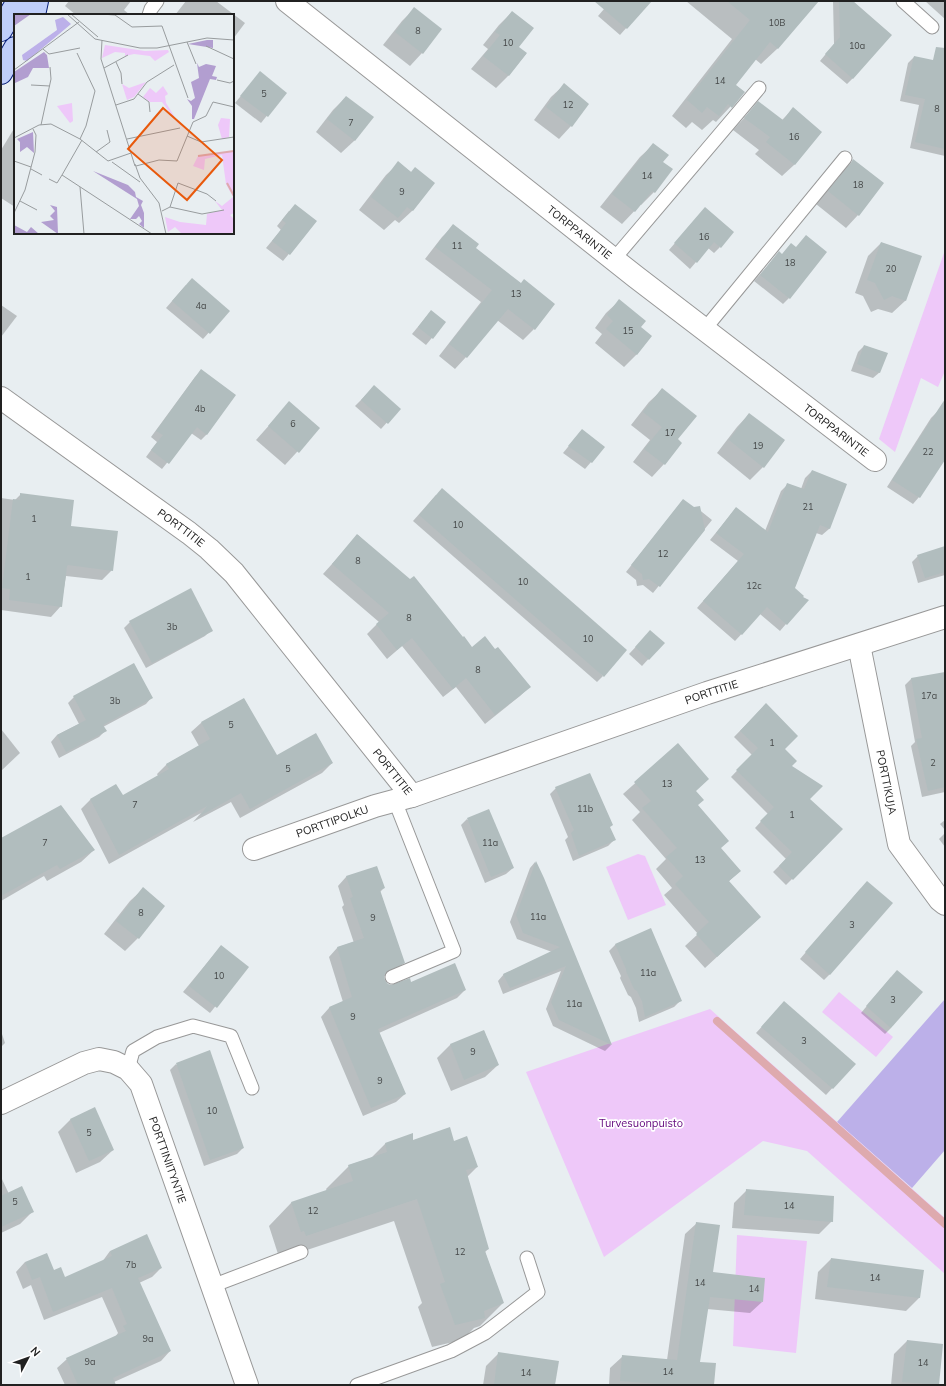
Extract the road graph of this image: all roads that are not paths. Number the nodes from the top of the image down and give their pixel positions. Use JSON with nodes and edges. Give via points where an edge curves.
{"nodes":[{"id":1,"x":18,"y":1,"type":"edge"},
{"id":2,"x":37,"y":1,"type":"edge"},
{"id":3,"x":157,"y":1,"type":"edge"},
{"id":4,"x":287,"y":1,"type":"edge"},
{"id":5,"x":903,"y":1,"type":"edge"},
{"id":6,"x":34,"y":14,"type":"edge"},
{"id":7,"x":149,"y":14,"type":"edge"},
{"id":8,"x":932,"y":26,"type":"dead end"},
{"id":9,"x":1,"y":30,"type":"edge"},
{"id":10,"x":14,"y":50,"type":"edge"},
{"id":11,"x":1,"y":73,"type":"edge"},
{"id":12,"x":759,"y":88,"type":"dead end"},
{"id":13,"x":845,"y":158,"type":"dead end"},
{"id":14,"x":614,"y":259,"type":"junction"},
{"id":15,"x":704,"y":330,"type":"junction"},
{"id":16,"x":1,"y":398,"type":"edge"},
{"id":17,"x":875,"y":460,"type":"dead end"},
{"id":18,"x":945,"y":617,"type":"edge"},
{"id":19,"x":858,"y":645,"type":"junction"},
{"id":20,"x":403,"y":798,"type":"junction"},
{"id":21,"x":254,"y":849,"type":"dead end"},
{"id":22,"x":945,"y":904,"type":"edge"},
{"id":23,"x":392,"y":977,"type":"dead end"},
{"id":24,"x":128,"y":1069,"type":"junction"},
{"id":25,"x":252,"y":1088,"type":"dead end"},
{"id":26,"x":1,"y":1103,"type":"edge"},
{"id":27,"x":301,"y":1252,"type":"dead end"},
{"id":28,"x":527,"y":1258,"type":"dead end"},
{"id":29,"x":212,"y":1286,"type":"junction"},
{"id":30,"x":247,"y":1385,"type":"edge"},
{"id":31,"x":357,"y":1385,"type":"edge"}],
"edges":[{"from":1,"to":9,"type":"main road"},
{"from":2,"to":6,"type":"main road"},
{"from":3,"to":7,"type":"lane"},
{"from":4,"to":14,"type":"street","name":"TORPPARINTIE"},
{"from":5,"to":8,"type":"lane"},
{"from":10,"to":11,"type":"main road"},
{"from":12,"to":14,"type":"lane"},
{"from":13,"to":15,"type":"lane"},
{"from":14,"to":15,"type":"street","name":"TORPPARINTIE"},
{"from":15,"to":17,"type":"street","name":"TORPPARINTIE"},
{"from":16,"to":20,"type":"street","name":"PORTTITIE","via":[[189,533],[234,573]]},
{"from":18,"to":19,"type":"street","name":"PORTTITIE"},
{"from":19,"to":20,"type":"street","name":"PORTTITIE","via":[[707,693]]},
{"from":19,"to":22,"type":"street","name":"PORTTIKUJA","via":[[899,844]]},
{"from":20,"to":21,"type":"street","name":"PORTTIPOLKU"},
{"from":20,"to":23,"type":"lane","via":[[454,951]]},
{"from":24,"to":25,"type":"lane","via":[[134,1051],[157,1037],[193,1026],[231,1036]]},
{"from":24,"to":26,"type":"street","name":"PORTTINIITYNTIE","via":[[100,1059],[84,1063]]},
{"from":24,"to":29,"type":"street","name":"PORTTINIITYNTIE","via":[[142,1084]]},
{"from":27,"to":29,"type":"lane"},
{"from":28,"to":31,"type":"lane","via":[[538,1292],[485,1333],[451,1351]]},
{"from":29,"to":30,"type":"street","name":"PORTTINIITYNTIE"}]}
